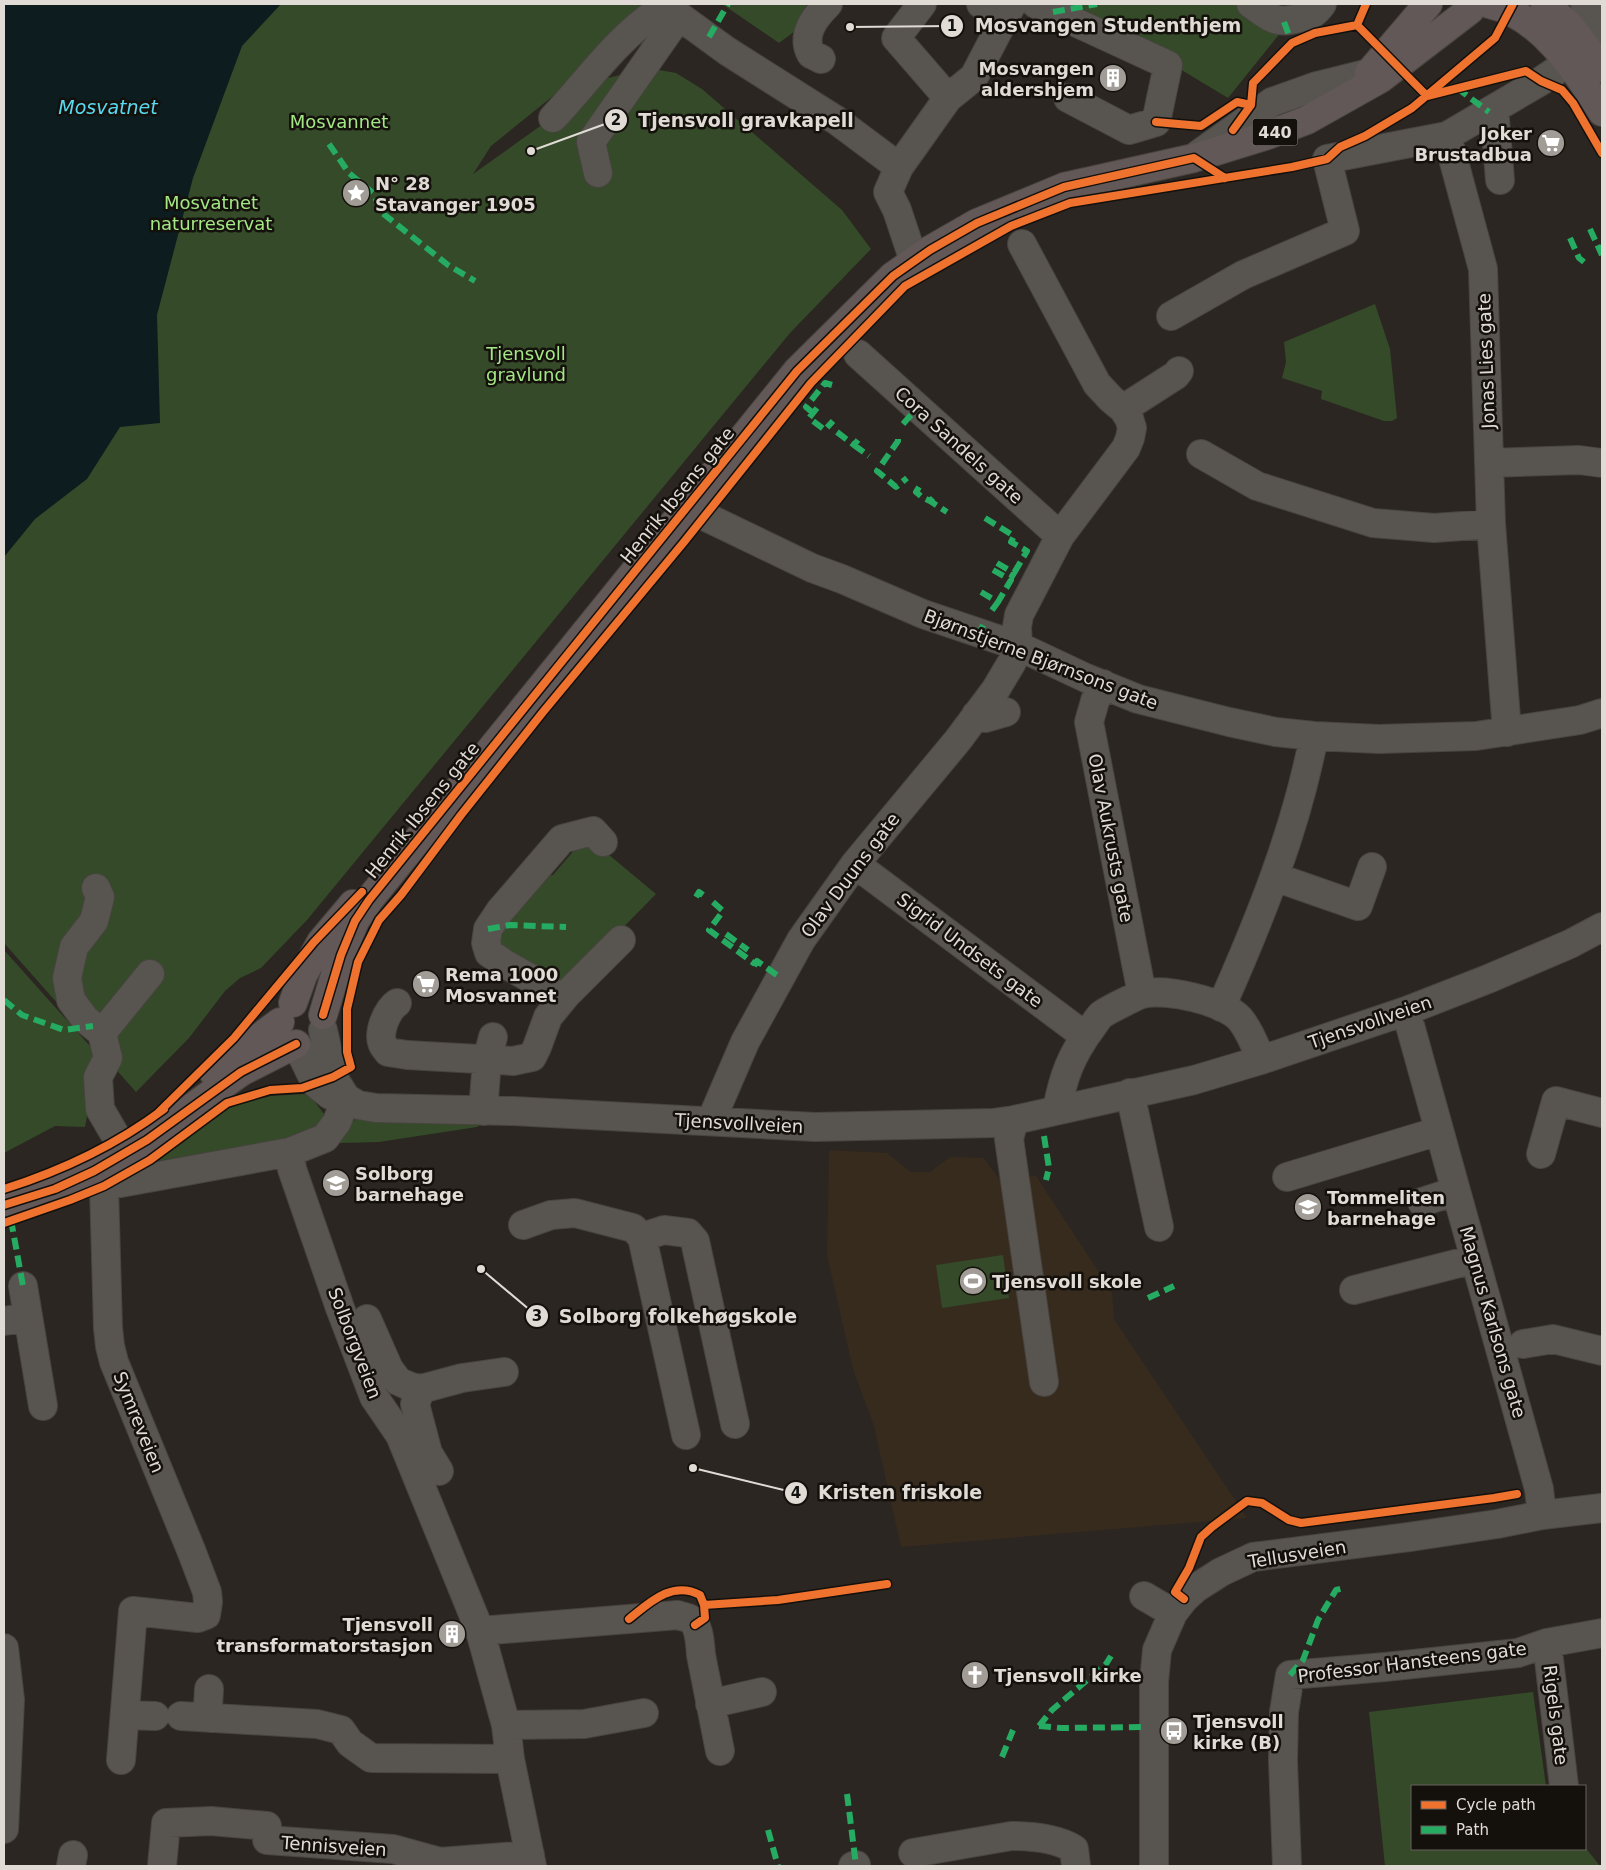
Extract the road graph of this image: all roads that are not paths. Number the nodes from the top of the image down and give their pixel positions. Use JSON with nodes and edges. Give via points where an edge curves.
{"nodes":[{"id":1,"x":828,"y":4,"type":"edge"},
{"id":2,"x":922,"y":4,"type":"edge"},
{"id":3,"x":981,"y":4,"type":"edge"},
{"id":4,"x":1036,"y":4,"type":"edge"},
{"id":5,"x":1251,"y":4,"type":"edge"},
{"id":6,"x":1322,"y":4,"type":"edge"},
{"id":7,"x":1428,"y":4,"type":"edge"},
{"id":8,"x":1545,"y":4,"type":"edge"},
{"id":9,"x":1585,"y":4,"type":"edge"},
{"id":10,"x":1473,"y":5,"type":"edge"},
{"id":11,"x":1010,"y":8,"type":"edge"},
{"id":12,"x":679,"y":16,"type":"junction"},
{"id":13,"x":1602,"y":34,"type":"edge"},
{"id":14,"x":821,"y":59,"type":"dead end"},
{"id":15,"x":1569,"y":62,"type":"junction"},
{"id":16,"x":1602,"y":68,"type":"edge"},
{"id":17,"x":1369,"y":73,"type":"junction"},
{"id":18,"x":1351,"y":95,"type":"junction"},
{"id":19,"x":948,"y":98,"type":"junction"},
{"id":20,"x":1068,"y":98,"type":"dead end"},
{"id":21,"x":1489,"y":112,"type":"junction"},
{"id":22,"x":1602,"y":112,"type":"edge"},
{"id":23,"x":553,"y":118,"type":"dead end"},
{"id":24,"x":1447,"y":136,"type":"junction"},
{"id":25,"x":1194,"y":158,"type":"junction"},
{"id":26,"x":899,"y":167,"type":"junction"},
{"id":27,"x":598,"y":173,"type":"dead end"},
{"id":28,"x":1500,"y":180,"type":"dead end"},
{"id":29,"x":1022,"y":244,"type":"dead end"},
{"id":30,"x":922,"y":256,"type":"junction"},
{"id":31,"x":1171,"y":316,"type":"dead end"},
{"id":32,"x":858,"y":354,"type":"dead end"},
{"id":33,"x":1179,"y":372,"type":"dead end"},
{"id":34,"x":1123,"y":409,"type":"junction"},
{"id":35,"x":1201,"y":454,"type":"dead end"},
{"id":36,"x":1489,"y":463,"type":"junction"},
{"id":37,"x":1602,"y":463,"type":"edge"},
{"id":38,"x":704,"y":516,"type":"dead end"},
{"id":39,"x":1491,"y":524,"type":"junction"},
{"id":40,"x":1060,"y":536,"type":"junction"},
{"id":41,"x":1018,"y":646,"type":"junction"},
{"id":42,"x":1103,"y":684,"type":"junction"},
{"id":43,"x":1006,"y":712,"type":"dead end"},
{"id":44,"x":1602,"y":713,"type":"edge"},
{"id":45,"x":976,"y":715,"type":"junction"},
{"id":46,"x":1507,"y":732,"type":"junction"},
{"id":47,"x":1314,"y":736,"type":"junction"},
{"id":48,"x":462,"y":784,"type":"junction"},
{"id":49,"x":603,"y":842,"type":"dead end"},
{"id":50,"x":855,"y":864,"type":"junction"},
{"id":51,"x":1372,"y":867,"type":"dead end"},
{"id":52,"x":1275,"y":877,"type":"junction"},
{"id":53,"x":96,"y":888,"type":"dead end"},
{"id":54,"x":1602,"y":927,"type":"edge"},
{"id":55,"x":622,"y":940,"type":"dead end"},
{"id":56,"x":150,"y":974,"type":"dead end"},
{"id":57,"x":1142,"y":994,"type":"junction"},
{"id":58,"x":561,"y":1002,"type":"junction"},
{"id":59,"x":396,"y":1003,"type":"dead end"},
{"id":60,"x":1221,"y":1006,"type":"junction"},
{"id":61,"x":1406,"y":1011,"type":"junction"},
{"id":62,"x":286,"y":1012,"type":"junction"},
{"id":63,"x":323,"y":1023,"type":"junction"},
{"id":64,"x":102,"y":1033,"type":"junction"},
{"id":65,"x":1085,"y":1036,"type":"junction"},
{"id":66,"x":297,"y":1045,"type":"junction"},
{"id":67,"x":490,"y":1048,"type":"junction"},
{"id":68,"x":1261,"y":1060,"type":"junction"},
{"id":69,"x":1130,"y":1093,"type":"junction"},
{"id":70,"x":346,"y":1098,"type":"junction"},
{"id":71,"x":1057,"y":1110,"type":"junction"},
{"id":72,"x":483,"y":1111,"type":"junction"},
{"id":73,"x":1602,"y":1113,"type":"edge"},
{"id":74,"x":1014,"y":1120,"type":"junction"},
{"id":75,"x":711,"y":1121,"type":"junction"},
{"id":76,"x":1439,"y":1131,"type":"junction"},
{"id":77,"x":118,"y":1140,"type":"junction"},
{"id":78,"x":290,"y":1152,"type":"junction"},
{"id":79,"x":1541,"y":1154,"type":"dead end"},
{"id":80,"x":1287,"y":1177,"type":"dead end"},
{"id":81,"x":4,"y":1189,"type":"edge"},
{"id":82,"x":1456,"y":1191,"type":"junction"},
{"id":83,"x":1422,"y":1202,"type":"dead end"},
{"id":84,"x":4,"y":1205,"type":"edge"},
{"id":85,"x":523,"y":1225,"type":"dead end"},
{"id":86,"x":1159,"y":1227,"type":"dead end"},
{"id":87,"x":642,"y":1237,"type":"junction"},
{"id":88,"x":1475,"y":1259,"type":"junction"},
{"id":89,"x":23,"y":1286,"type":"dead end"},
{"id":90,"x":1354,"y":1290,"type":"dead end"},
{"id":91,"x":16,"y":1319,"type":"edge"},
{"id":92,"x":367,"y":1319,"type":"dead end"},
{"id":93,"x":1523,"y":1344,"type":"dead end"},
{"id":94,"x":1602,"y":1351,"type":"edge"},
{"id":95,"x":504,"y":1372,"type":"dead end"},
{"id":96,"x":1044,"y":1382,"type":"dead end"},
{"id":97,"x":421,"y":1389,"type":"junction"},
{"id":98,"x":43,"y":1406,"type":"dead end"},
{"id":99,"x":735,"y":1424,"type":"dead end"},
{"id":100,"x":686,"y":1435,"type":"dead end"},
{"id":101,"x":439,"y":1471,"type":"dead end"},
{"id":102,"x":1602,"y":1508,"type":"edge"},
{"id":103,"x":1542,"y":1515,"type":"junction"},
{"id":104,"x":1144,"y":1596,"type":"dead end"},
{"id":105,"x":1173,"y":1613,"type":"junction"},
{"id":106,"x":480,"y":1631,"type":"junction"},
{"id":107,"x":1602,"y":1633,"type":"edge"},
{"id":108,"x":1546,"y":1644,"type":"junction"},
{"id":109,"x":5,"y":1660,"type":"edge"},
{"id":110,"x":209,"y":1689,"type":"dead end"},
{"id":111,"x":762,"y":1692,"type":"dead end"},
{"id":112,"x":710,"y":1704,"type":"junction"},
{"id":113,"x":644,"y":1713,"type":"dead end"},
{"id":114,"x":126,"y":1715,"type":"junction"},
{"id":115,"x":210,"y":1718,"type":"junction"},
{"id":116,"x":506,"y":1725,"type":"junction"},
{"id":117,"x":720,"y":1752,"type":"dead end"},
{"id":118,"x":510,"y":1759,"type":"junction"},
{"id":119,"x":120,"y":1760,"type":"dead end"},
{"id":120,"x":1564,"y":1785,"type":"edge"},
{"id":121,"x":4,"y":1829,"type":"edge"},
{"id":122,"x":913,"y":1853,"type":"dead end"},
{"id":123,"x":531,"y":1860,"type":"edge"},
{"id":124,"x":162,"y":1866,"type":"edge"},
{"id":125,"x":1076,"y":1866,"type":"edge"},
{"id":126,"x":1154,"y":1866,"type":"edge"},
{"id":127,"x":1287,"y":1866,"type":"edge"}],
"edges":[{"from":1,"to":14,"type":"street","via":[[808,32],[810,54]]},
{"from":2,"to":19,"type":"street","via":[[896,38]]},
{"from":3,"to":11,"type":"street"},
{"from":4,"to":20,"type":"street","via":[[1168,65],[1156,122],[1129,130]]},
{"from":5,"to":6,"type":"street","via":[[1284,22],[1315,14]]},
{"from":7,"to":17,"type":"main road","name":"Henrik Ibsens gate","number":"440"},
{"from":8,"to":16,"type":"main road","via":[[1569,25]]},
{"from":9,"to":13,"type":"street"},
{"from":10,"to":15,"type":"main road","via":[[1504,7],[1523,18]]},
{"from":10,"to":18,"type":"main road","name":"Henrik Ibsens gate","number":"440","via":[[1380,79]]},
{"from":11,"to":19,"type":"street","via":[[974,77]]},
{"from":12,"to":23,"type":"street","via":[[658,11],[637,25]]},
{"from":12,"to":26,"type":"street","via":[[836,120]]},
{"from":12,"to":27,"type":"street","via":[[591,142]]},
{"from":15,"to":21,"type":"street"},
{"from":15,"to":22,"type":"main road"},
{"from":17,"to":18,"type":"main road","name":"Henrik Ibsens gate","number":"440"},
{"from":17,"to":25,"type":"street","via":[[1272,102]]},
{"from":18,"to":25,"type":"main road","name":"Henrik Ibsens gate","number":"440","via":[[1307,120]]},
{"from":19,"to":26,"type":"street"},
{"from":21,"to":24,"type":"street"},
{"from":21,"to":28,"type":"street","via":[[1495,119]]},
{"from":24,"to":31,"type":"street","via":[[1327,159],[1345,231],[1242,274]]},
{"from":24,"to":36,"type":"street","name":"Jonas Lies gate","via":[[1483,269]]},
{"from":25,"to":30,"type":"main road","name":"Henrik Ibsens gate","number":"440","via":[[1064,187],[977,223]]},
{"from":26,"to":30,"type":"street","via":[[888,192]]},
{"from":29,"to":34,"type":"street","via":[[1097,384]]},
{"from":30,"to":48,"type":"main road","name":"Henrik Ibsens gate","number":"440","via":[[893,276],[797,371]]},
{"from":32,"to":40,"type":"street","name":"Cora Sandels gate"},
{"from":33,"to":34,"type":"street"},
{"from":34,"to":40,"type":"street","via":[[1132,428],[1126,448]]},
{"from":35,"to":39,"type":"street","via":[[1257,486],[1373,523],[1434,528]]},
{"from":36,"to":37,"type":"street","via":[[1579,460]]},
{"from":36,"to":39,"type":"street","name":"Jonas Lies gate"},
{"from":38,"to":41,"type":"street","name":"Bjørnstjerne Bjørnsons gate","via":[[812,568],[924,614]]},
{"from":39,"to":46,"type":"street","name":"Jonas Lies gate"},
{"from":40,"to":41,"type":"street","via":[[1019,615]]},
{"from":41,"to":42,"type":"street","name":"Bjørnstjerne Bjørnsons gate"},
{"from":41,"to":45,"type":"street","name":"Olav Duuns gate","via":[[996,689]]},
{"from":42,"to":47,"type":"street","name":"Bjørnstjerne Bjørnsons gate","via":[[1138,700],[1276,732]]},
{"from":42,"to":57,"type":"street","name":"Olav Aukrusts gate","via":[[1089,722]]},
{"from":43,"to":45,"type":"street","via":[[985,718]]},
{"from":44,"to":46,"type":"street","name":"Bjørnstjerne Bjørnsons gate","via":[[1580,720]]},
{"from":45,"to":50,"type":"street","name":"Olav Duuns gate"},
{"from":46,"to":47,"type":"street","name":"Bjørnstjerne Bjørnsons gate","via":[[1379,739]]},
{"from":47,"to":52,"type":"street","via":[[1307,771]]},
{"from":48,"to":62,"type":"main road","name":"Henrik Ibsens gate","number":"440","via":[[362,892],[321,942]]},
{"from":48,"to":63,"type":"main road","name":"Henrik Ibsens gate","number":"440","via":[[355,920],[341,955]]},
{"from":49,"to":58,"type":"street","via":[[593,831],[562,839],[488,929],[486,943],[489,953],[546,987]]},
{"from":50,"to":65,"type":"street","name":"Sigrid Undsets gate"},
{"from":50,"to":75,"type":"street","name":"Olav Duuns gate","via":[[801,940],[745,1042]]},
{"from":51,"to":52,"type":"street","via":[[1358,906]]},
{"from":52,"to":60,"type":"street"},
{"from":53,"to":64,"type":"street","via":[[100,897],[94,921],[74,947],[67,978],[71,1000],[85,1019]]},
{"from":54,"to":61,"type":"street","name":"Tjensvollveien","via":[[1511,970]]},
{"from":55,"to":58,"type":"street"},
{"from":56,"to":64,"type":"street"},
{"from":57,"to":60,"type":"street","via":[[1163,993]]},
{"from":57,"to":65,"type":"street","via":[[1102,1014]]},
{"from":58,"to":67,"type":"street","via":[[548,1017],[532,1057],[513,1062]]},
{"from":59,"to":67,"type":"street","via":[[383,1026],[382,1044],[388,1052],[407,1056]]},
{"from":60,"to":68,"type":"street","via":[[1239,1019]]},
{"from":61,"to":68,"type":"street","name":"Tjensvollveien"},
{"from":61,"to":76,"type":"street","name":"Magnus Karlsons gate"},
{"from":62,"to":63,"type":"main road","via":[[307,1001],[314,1004]]},
{"from":62,"to":66,"type":"main road","via":[[284,1036]]},
{"from":62,"to":77,"type":"main road","via":[[158,1113]]},
{"from":63,"to":66,"type":"main road","via":[[316,1040]]},
{"from":63,"to":70,"type":"street","via":[[333,1077]]},
{"from":64,"to":77,"type":"street","via":[[108,1058],[98,1077],[100,1109]]},
{"from":65,"to":71,"type":"street","via":[[1070,1061]]},
{"from":66,"to":70,"type":"street","name":"Tjensvollveien","via":[[316,1084],[330,1095]]},
{"from":66,"to":84,"type":"main road","via":[[241,1072],[147,1140],[94,1171],[55,1189]]},
{"from":67,"to":72,"type":"street"},
{"from":68,"to":69,"type":"street","name":"Tjensvollveien","via":[[1194,1080]]},
{"from":69,"to":71,"type":"street","name":"Tjensvollveien"},
{"from":69,"to":86,"type":"street"},
{"from":70,"to":72,"type":"street","name":"Tjensvollveien","via":[[376,1108]]},
{"from":70,"to":78,"type":"street","via":[[337,1122],[324,1138]]},
{"from":71,"to":74,"type":"street","name":"Tjensvollveien"},
{"from":72,"to":75,"type":"street","name":"Tjensvollveien"},
{"from":73,"to":79,"type":"street","via":[[1556,1101]]},
{"from":74,"to":75,"type":"street","name":"Tjensvollveien","via":[[815,1127]]},
{"from":74,"to":96,"type":"street","via":[[1008,1139]]},
{"from":76,"to":80,"type":"street"},
{"from":76,"to":82,"type":"street","name":"Magnus Karlsons gate"},
{"from":77,"to":81,"type":"main road","via":[[75,1162]]},
{"from":78,"to":106,"type":"street","name":"Solborgveien","via":[[304,1206],[374,1397],[400,1435]]},
{"from":78,"to":114,"type":"street","name":"Symreveien","via":[[104,1186],[108,1328],[114,1362],[192,1550],[208,1602],[206,1615],[198,1618],[133,1611]]},
{"from":82,"to":83,"type":"street"},
{"from":82,"to":88,"type":"street","name":"Magnus Karlsons gate"},
{"from":85,"to":87,"type":"street","via":[[550,1216],[574,1213],[633,1228]]},
{"from":87,"to":99,"type":"street","via":[[664,1230],[688,1232],[695,1242]]},
{"from":87,"to":100,"type":"street"},
{"from":88,"to":90,"type":"street"},
{"from":88,"to":103,"type":"street","name":"Magnus Karlsons gate","via":[[1539,1489]]},
{"from":89,"to":91,"type":"street"},
{"from":91,"to":98,"type":"street"},
{"from":92,"to":97,"type":"street","via":[[389,1369],[398,1381]]},
{"from":93,"to":94,"type":"street","via":[[1553,1339]]},
{"from":95,"to":97,"type":"street","via":[[462,1378]]},
{"from":97,"to":101,"type":"street","via":[[415,1404],[428,1453]]},
{"from":102,"to":103,"type":"street","name":"Tellusveien"},
{"from":103,"to":105,"type":"street","name":"Tellusveien","via":[[1253,1557],[1207,1580]]},
{"from":104,"to":105,"type":"street"},
{"from":105,"to":126,"type":"street","name":"Tellusveien","via":[[1157,1650],[1155,1666]]},
{"from":106,"to":112,"type":"street","via":[[678,1615],[695,1625]]},
{"from":106,"to":116,"type":"street","name":"Solborgveien"},
{"from":107,"to":108,"type":"street","name":"Professor Hansteens gate"},
{"from":108,"to":120,"type":"street","name":"Rigels gate"},
{"from":108,"to":127,"type":"street","name":"Professor Hansteens gate","via":[[1518,1653],[1290,1675],[1284,1712],[1283,1761]]},
{"from":109,"to":121,"type":"street","via":[[10,1700]]},
{"from":110,"to":115,"type":"street"},
{"from":111,"to":112,"type":"street"},
{"from":112,"to":117,"type":"street"},
{"from":113,"to":116,"type":"street","via":[[584,1724]]},
{"from":114,"to":115,"type":"street"},
{"from":114,"to":119,"type":"street","name":"Symreveien"},
{"from":115,"to":118,"type":"street","via":[[316,1724],[342,1730],[350,1743],[371,1758]]},
{"from":116,"to":118,"type":"street","name":"Solborgveien"},
{"from":118,"to":123,"type":"street","name":"Solborgveien"},
{"from":122,"to":125,"type":"street","via":[[1011,1836],[1035,1837],[1074,1849]]},
{"from":123,"to":124,"type":"street","name":"Tennisveien","via":[[440,1862],[393,1849],[267,1840],[267,1826],[211,1821],[166,1823]]}]}
